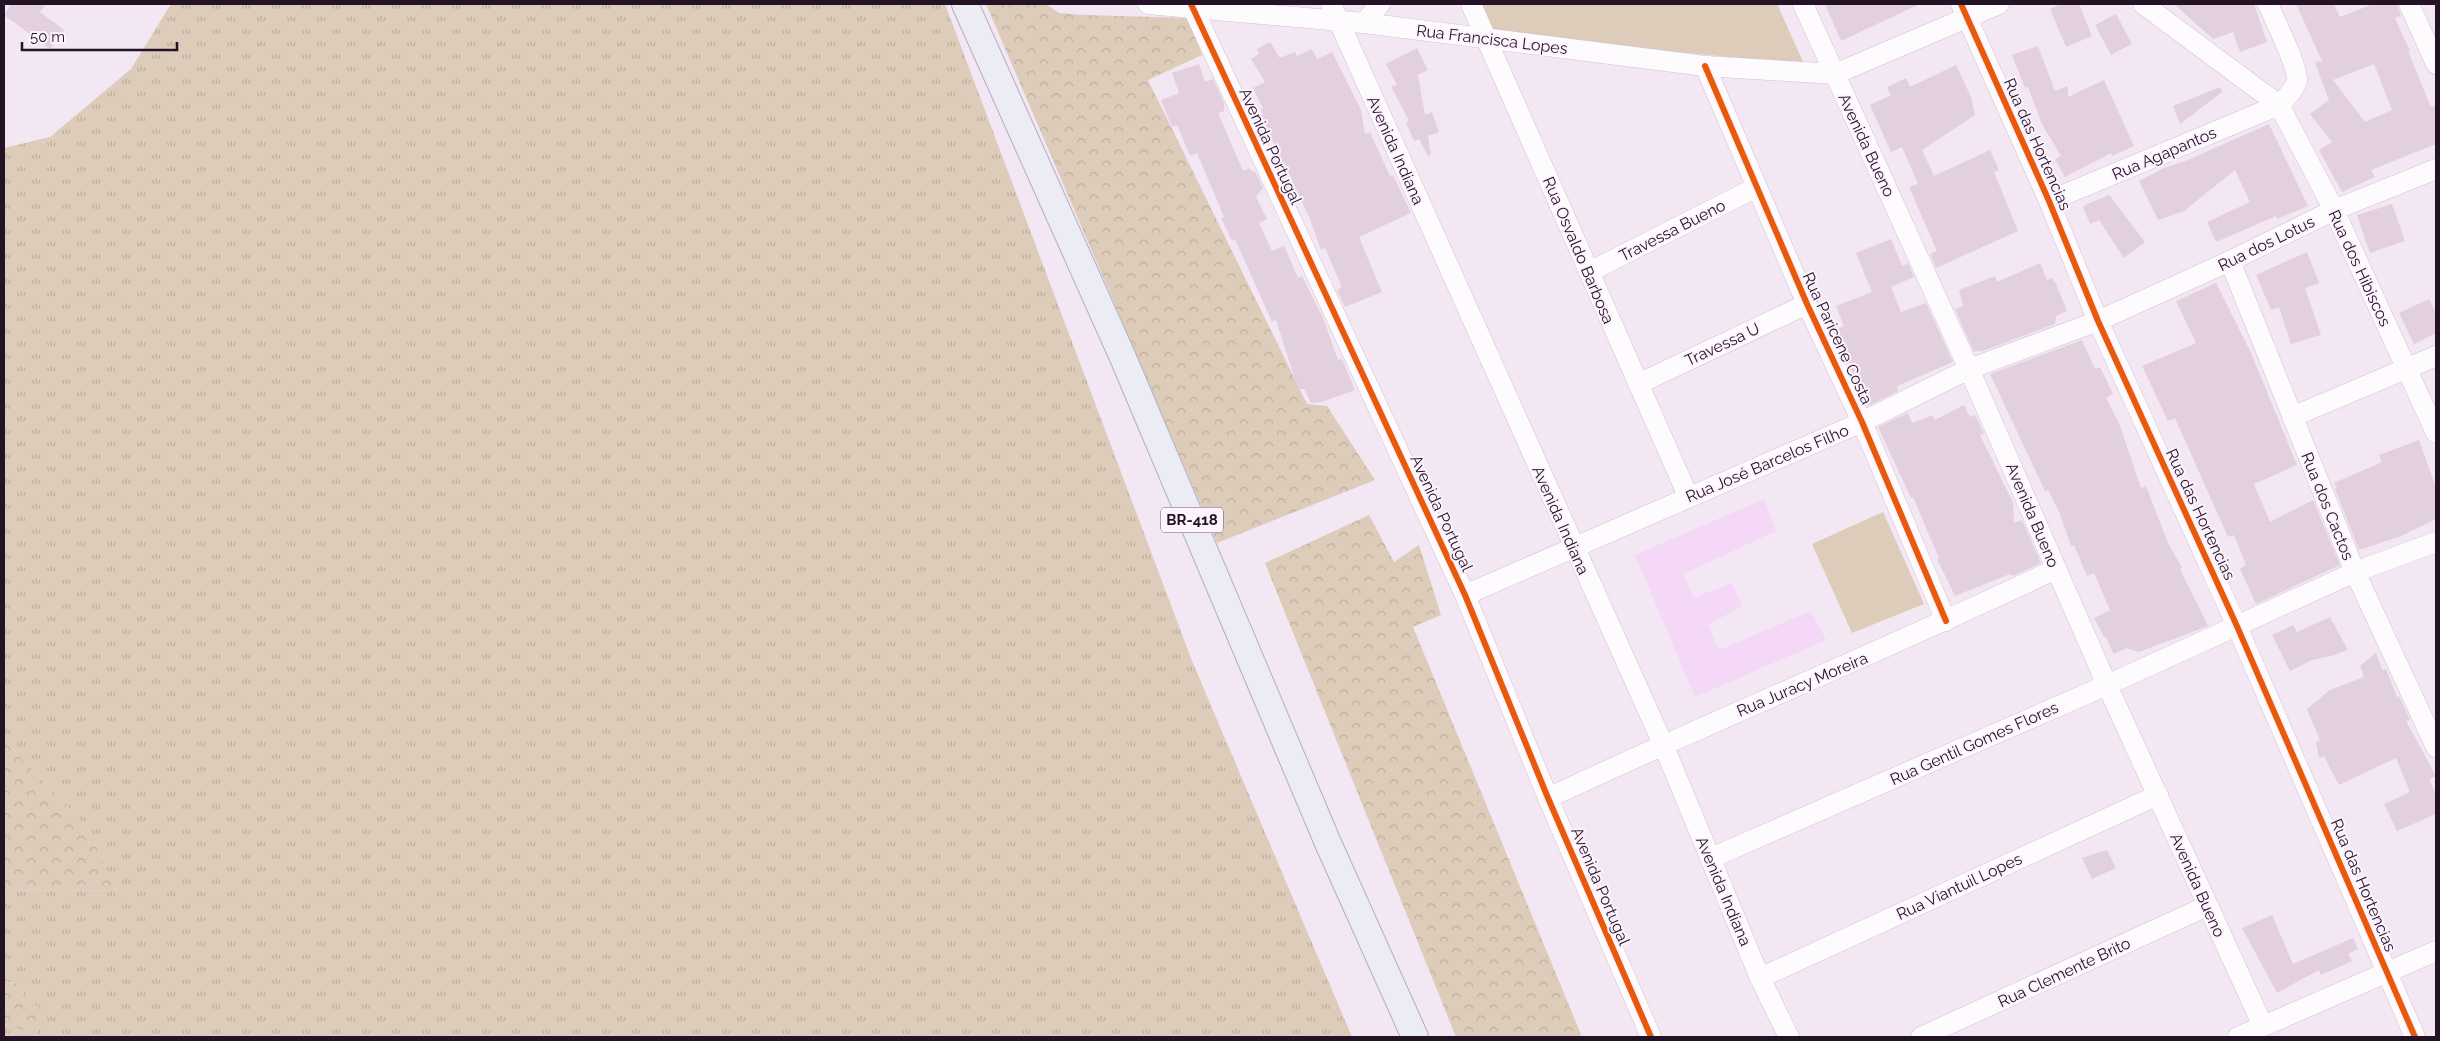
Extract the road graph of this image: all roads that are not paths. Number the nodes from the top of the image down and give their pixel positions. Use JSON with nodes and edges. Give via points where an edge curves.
{"nodes":[{"id":1,"x":965,"y":4,"type":"edge"},
{"id":2,"x":1148,"y":4,"type":"edge"},
{"id":3,"x":1380,"y":4,"type":"edge"},
{"id":4,"x":1471,"y":4,"type":"edge"},
{"id":5,"x":1804,"y":4,"type":"edge"},
{"id":6,"x":1998,"y":4,"type":"edge"},
{"id":7,"x":2143,"y":4,"type":"edge"},
{"id":8,"x":2268,"y":4,"type":"edge"},
{"id":9,"x":2409,"y":4,"type":"edge"},
{"id":10,"x":1191,"y":6,"type":"edge"},
{"id":11,"x":1964,"y":10,"type":"edge"},
{"id":12,"x":1334,"y":12,"type":"edge"},
{"id":13,"x":1364,"y":23,"type":"junction"},
{"id":14,"x":1488,"y":39,"type":"junction"},
{"id":15,"x":2436,"y":64,"type":"edge"},
{"id":16,"x":1705,"y":66,"type":"junction"},
{"id":17,"x":1835,"y":74,"type":"junction"},
{"id":18,"x":2279,"y":105,"type":"junction"},
{"id":19,"x":2436,"y":169,"type":"edge"},
{"id":20,"x":1755,"y":188,"type":"junction"},
{"id":21,"x":2049,"y":201,"type":"junction"},
{"id":22,"x":2334,"y":210,"type":"junction"},
{"id":23,"x":2230,"y":261,"type":"junction"},
{"id":24,"x":1589,"y":272,"type":"junction"},
{"id":25,"x":1806,"y":304,"type":"junction"},
{"id":26,"x":2098,"y":321,"type":"junction"},
{"id":27,"x":2436,"y":356,"type":"edge"},
{"id":28,"x":2405,"y":368,"type":"junction"},
{"id":29,"x":1969,"y":369,"type":"junction"},
{"id":30,"x":1638,"y":384,"type":"junction"},
{"id":31,"x":2292,"y":417,"type":"junction"},
{"id":32,"x":1862,"y":422,"type":"junction"},
{"id":33,"x":2436,"y":433,"type":"edge"},
{"id":34,"x":1688,"y":496,"type":"junction"},
{"id":35,"x":2436,"y":542,"type":"edge"},
{"id":36,"x":1573,"y":547,"type":"junction"},
{"id":37,"x":2056,"y":569,"type":"junction"},
{"id":38,"x":2355,"y":572,"type":"junction"},
{"id":39,"x":1465,"y":595,"type":"junction"},
{"id":40,"x":1946,"y":621,"type":"junction"},
{"id":41,"x":2236,"y":624,"type":"junction"},
{"id":42,"x":2107,"y":685,"type":"junction"},
{"id":43,"x":1663,"y":744,"type":"junction"},
{"id":44,"x":2436,"y":747,"type":"edge"},
{"id":45,"x":2158,"y":795,"type":"junction"},
{"id":46,"x":1548,"y":798,"type":"junction"},
{"id":47,"x":1711,"y":858,"type":"junction"},
{"id":48,"x":2207,"y":906,"type":"junction"},
{"id":49,"x":2436,"y":951,"type":"edge"},
{"id":50,"x":2387,"y":972,"type":"junction"},
{"id":51,"x":1760,"y":978,"type":"junction"},
{"id":52,"x":2263,"y":1026,"type":"junction"},
{"id":53,"x":1416,"y":1037,"type":"edge"},
{"id":54,"x":1651,"y":1037,"type":"edge"},
{"id":55,"x":1789,"y":1037,"type":"edge"},
{"id":56,"x":1921,"y":1037,"type":"edge"},
{"id":57,"x":2238,"y":1037,"type":"edge"},
{"id":58,"x":2415,"y":1037,"type":"edge"}],
"edges":[{"from":1,"to":53,"type":"main road","number":"BR-418","via":[[1124,360],[1328,843]]},
{"from":2,"to":10,"type":"street","name":"Rua Francisca Lopes"},
{"from":3,"to":13,"type":"street"},
{"from":4,"to":14,"type":"street","name":"Rua Osvaldo Barbosa"},
{"from":5,"to":17,"type":"street","name":"Avenida Bueno"},
{"from":6,"to":11,"type":"street"},
{"from":7,"to":18,"type":"street"},
{"from":8,"to":18,"type":"street","via":[[2295,67],[2297,80]]},
{"from":9,"to":15,"type":"street"},
{"from":10,"to":12,"type":"street","name":"Rua Francisca Lopes"},
{"from":10,"to":39,"type":"street","name":"Avenida Portugal"},
{"from":11,"to":17,"type":"street"},
{"from":11,"to":21,"type":"street","name":"Rua das Hortencias"},
{"from":12,"to":13,"type":"street","name":"Rua Francisca Lopes"},
{"from":12,"to":36,"type":"street","name":"Avenida Indiana"},
{"from":13,"to":14,"type":"street","name":"Rua Francisca Lopes"},
{"from":14,"to":16,"type":"street","name":"Rua Francisca Lopes"},
{"from":14,"to":24,"type":"street","name":"Rua Osvaldo Barbosa"},
{"from":16,"to":17,"type":"street","name":"Rua Francisca Lopes"},
{"from":16,"to":20,"type":"street","name":"Rua Paricene Costa"},
{"from":17,"to":29,"type":"street","name":"Avenida Bueno"},
{"from":18,"to":21,"type":"street","name":"Rua Agapantos"},
{"from":18,"to":22,"type":"street","name":"Rua dos Hibiscos"},
{"from":19,"to":22,"type":"street","name":"Rua dos Lotus"},
{"from":20,"to":24,"type":"street","name":"Travessa Bueno"},
{"from":20,"to":25,"type":"street","name":"Rua Paricene Costa"},
{"from":21,"to":26,"type":"street","name":"Rua das Hortencias"},
{"from":22,"to":23,"type":"street","name":"Rua dos Lotus"},
{"from":22,"to":28,"type":"street","name":"Rua dos Hibiscos"},
{"from":23,"to":26,"type":"street","name":"Rua dos Lotus"},
{"from":23,"to":31,"type":"street","name":"Rua dos Cactos"},
{"from":24,"to":30,"type":"street","name":"Rua Osvaldo Barbosa"},
{"from":25,"to":30,"type":"street","name":"Travessa U"},
{"from":25,"to":32,"type":"street","name":"Rua Paricene Costa"},
{"from":26,"to":29,"type":"street","name":"Rua José Barcelos Filho"},
{"from":26,"to":41,"type":"street","name":"Rua das Hortencias"},
{"from":27,"to":28,"type":"street"},
{"from":28,"to":31,"type":"street"},
{"from":28,"to":33,"type":"street","name":"Rua dos Hibiscos"},
{"from":29,"to":32,"type":"street","name":"Rua José Barcelos Filho"},
{"from":29,"to":37,"type":"street","name":"Avenida Bueno"},
{"from":30,"to":34,"type":"street","name":"Rua Osvaldo Barbosa"},
{"from":31,"to":38,"type":"street","name":"Rua dos Cactos"},
{"from":32,"to":34,"type":"street","name":"Rua José Barcelos Filho"},
{"from":32,"to":40,"type":"street","name":"Rua Paricene Costa"},
{"from":34,"to":36,"type":"street","name":"Rua José Barcelos Filho"},
{"from":35,"to":38,"type":"street","name":"Rua Gentil Gomes Flores"},
{"from":36,"to":39,"type":"street","name":"Rua José Barcelos Filho"},
{"from":36,"to":43,"type":"street","name":"Avenida Indiana"},
{"from":37,"to":40,"type":"street","name":"Rua Juracy Moreira"},
{"from":37,"to":42,"type":"street","name":"Avenida Bueno"},
{"from":38,"to":41,"type":"street","name":"Rua Gentil Gomes Flores"},
{"from":38,"to":44,"type":"street","name":"Rua dos Cactos"},
{"from":39,"to":46,"type":"street","name":"Avenida Portugal"},
{"from":40,"to":43,"type":"street","name":"Rua Juracy Moreira"},
{"from":41,"to":42,"type":"street","name":"Rua Gentil Gomes Flores"},
{"from":41,"to":50,"type":"street","name":"Rua das Hortencias"},
{"from":42,"to":45,"type":"street","name":"Avenida Bueno"},
{"from":42,"to":47,"type":"street","name":"Rua Gentil Gomes Flores"},
{"from":43,"to":46,"type":"street","name":"Rua Juracy Moreira"},
{"from":43,"to":47,"type":"street","name":"Avenida Indiana"},
{"from":45,"to":48,"type":"street","name":"Avenida Bueno"},
{"from":45,"to":51,"type":"street","name":"Rua Viantuil Lopes"},
{"from":46,"to":54,"type":"street","name":"Avenida Portugal"},
{"from":47,"to":51,"type":"street","name":"Avenida Indiana"},
{"from":48,"to":52,"type":"street","name":"Avenida Bueno"},
{"from":48,"to":56,"type":"street","name":"Rua Clemente Brito"},
{"from":49,"to":50,"type":"street"},
{"from":50,"to":52,"type":"street"},
{"from":50,"to":58,"type":"street","name":"Rua das Hortencias"},
{"from":51,"to":55,"type":"street","name":"Avenida Indiana"},
{"from":52,"to":57,"type":"street"}]}
